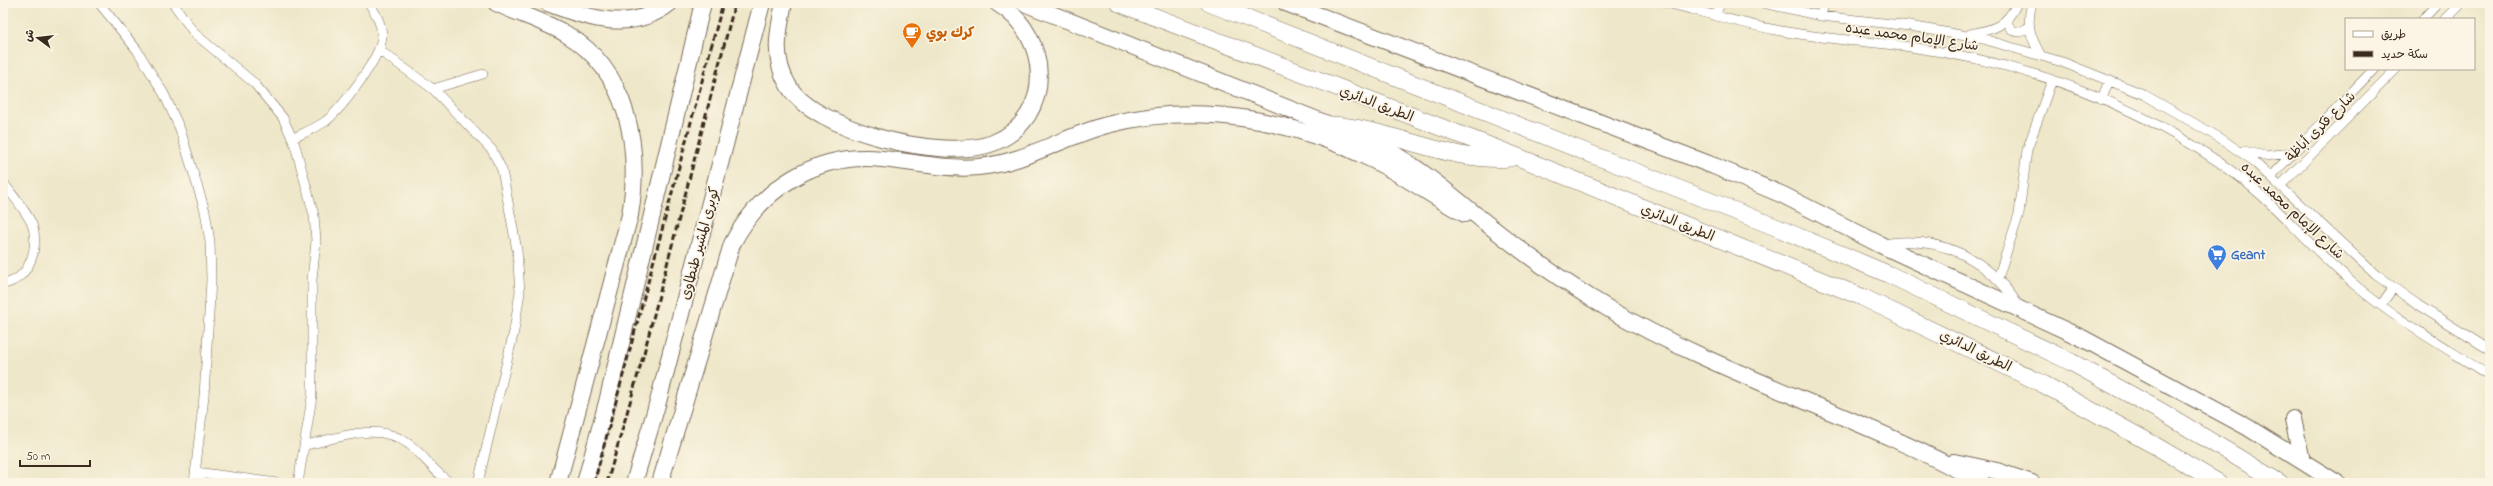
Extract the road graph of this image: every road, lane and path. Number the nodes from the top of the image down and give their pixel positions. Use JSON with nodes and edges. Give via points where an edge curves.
{"nodes":[{"id":1,"x":99,"y":3,"type":"edge"},
{"id":2,"x":173,"y":3,"type":"edge"},
{"id":3,"x":370,"y":3,"type":"edge"},
{"id":4,"x":496,"y":3,"type":"edge"},
{"id":5,"x":548,"y":3,"type":"edge"},
{"id":6,"x":670,"y":3,"type":"edge"},
{"id":7,"x":703,"y":3,"type":"edge"},
{"id":8,"x":762,"y":3,"type":"edge"},
{"id":9,"x":784,"y":3,"type":"edge"},
{"id":10,"x":997,"y":3,"type":"edge"},
{"id":11,"x":1024,"y":3,"type":"edge"},
{"id":12,"x":1118,"y":3,"type":"edge"},
{"id":13,"x":1210,"y":3,"type":"edge"},
{"id":14,"x":1286,"y":3,"type":"edge"},
{"id":15,"x":1667,"y":3,"type":"edge"},
{"id":16,"x":1720,"y":3,"type":"edge"},
{"id":17,"x":1763,"y":3,"type":"edge"},
{"id":18,"x":1824,"y":3,"type":"edge"},
{"id":19,"x":2017,"y":3,"type":"edge"},
{"id":20,"x":2032,"y":3,"type":"edge"},
{"id":21,"x":2461,"y":3,"type":"edge"},
{"id":22,"x":2435,"y":5,"type":"edge"},
{"id":23,"x":1716,"y":15,"type":"junction"},
{"id":24,"x":1821,"y":16,"type":"junction"},
{"id":25,"x":2424,"y":18,"type":"edge"},
{"id":26,"x":2446,"y":18,"type":"edge"},
{"id":27,"x":2007,"y":20,"type":"junction"},
{"id":28,"x":2028,"y":27,"type":"junction"},
{"id":29,"x":1963,"y":35,"type":"junction"},
{"id":30,"x":379,"y":50,"type":"junction"},
{"id":31,"x":2040,"y":54,"type":"junction"},
{"id":32,"x":2373,"y":70,"type":"edge"},
{"id":33,"x":2395,"y":70,"type":"edge"},
{"id":34,"x":483,"y":74,"type":"dead end"},
{"id":35,"x":2052,"y":80,"type":"junction"},
{"id":36,"x":2110,"y":80,"type":"junction"},
{"id":37,"x":433,"y":89,"type":"junction"},
{"id":38,"x":2102,"y":99,"type":"junction"},
{"id":39,"x":1331,"y":125,"type":"junction"},
{"id":40,"x":293,"y":138,"type":"junction"},
{"id":41,"x":2236,"y":149,"type":"junction"},
{"id":42,"x":2291,"y":153,"type":"junction"},
{"id":43,"x":1518,"y":158,"type":"junction"},
{"id":44,"x":2271,"y":176,"type":"junction"},
{"id":45,"x":3,"y":182,"type":"edge"},
{"id":46,"x":2281,"y":185,"type":"junction"},
{"id":47,"x":1490,"y":227,"type":"junction"},
{"id":48,"x":1881,"y":244,"type":"junction"},
{"id":49,"x":1998,"y":278,"type":"junction"},
{"id":50,"x":3,"y":284,"type":"edge"},
{"id":51,"x":2393,"y":288,"type":"junction"},
{"id":52,"x":2381,"y":305,"type":"junction"},
{"id":53,"x":2020,"y":308,"type":"junction"},
{"id":54,"x":2490,"y":350,"type":"edge"},
{"id":55,"x":2490,"y":376,"type":"edge"},
{"id":56,"x":2293,"y":419,"type":"dead end"},
{"id":57,"x":306,"y":445,"type":"junction"},
{"id":58,"x":1938,"y":460,"type":"junction"},
{"id":59,"x":2302,"y":461,"type":"junction"},
{"id":60,"x":196,"y":472,"type":"junction"},
{"id":61,"x":194,"y":483,"type":"edge"},
{"id":62,"x":277,"y":483,"type":"edge"},
{"id":63,"x":298,"y":483,"type":"edge"},
{"id":64,"x":451,"y":483,"type":"edge"},
{"id":65,"x":478,"y":483,"type":"edge"},
{"id":66,"x":558,"y":483,"type":"edge"},
{"id":67,"x":585,"y":483,"type":"edge"},
{"id":68,"x":634,"y":483,"type":"edge"},
{"id":69,"x":660,"y":483,"type":"edge"},
{"id":70,"x":1982,"y":483,"type":"edge"},
{"id":71,"x":2032,"y":483,"type":"edge"},
{"id":72,"x":2219,"y":483,"type":"edge"},
{"id":73,"x":2280,"y":483,"type":"edge"},
{"id":74,"x":2337,"y":483,"type":"edge"}],
"edges":[{"from":1,"to":60,"type":"street","via":[[137,50],[164,94],[180,129],[205,211],[210,242],[211,280],[204,396]]},
{"from":2,"to":40,"type":"street","via":[[201,40],[242,72],[266,97],[283,118]]},
{"from":3,"to":30,"type":"street","via":[[380,26],[382,38]]},
{"from":4,"to":66,"type":"highway","via":[[567,34],[597,59],[624,103],[633,144],[635,172],[630,215]]},
{"from":5,"to":6,"type":"highway","via":[[598,19],[618,22],[647,16]]},
{"from":7,"to":67,"type":"highway","via":[[606,408]]},
{"from":8,"to":68,"type":"highway","name":"كوبرى المشير طنطاوى","via":[[659,398]]},
{"from":9,"to":10,"type":"highway","via":[[777,38],[778,60],[788,86],[806,106],[827,119],[876,136],[946,149],[970,149],[1000,140],[1022,122],[1035,98],[1039,70],[1033,43],[1017,19]]},
{"from":11,"to":39,"type":"highway"},
{"from":12,"to":43,"type":"highway","name":"الطريق الدائري"},
{"from":13,"to":73,"type":"highway","via":[[1888,274],[1994,323],[2090,372]]},
{"from":14,"to":48,"type":"highway","via":[[1749,180]]},
{"from":15,"to":23,"type":"street","name":"شارع الإمام محمد عبده"},
{"from":16,"to":23,"type":"street"},
{"from":17,"to":24,"type":"street","name":"شارع الإمام محمد عبده"},
{"from":18,"to":24,"type":"street"},
{"from":19,"to":27,"type":"street"},
{"from":20,"to":28,"type":"street"},
{"from":21,"to":26,"type":"street"},
{"from":22,"to":25,"type":"street"},
{"from":23,"to":35,"type":"street","name":"شارع الإمام محمد عبده","via":[[1774,30],[1953,54]]},
{"from":24,"to":29,"type":"street","name":"شارع الإمام محمد عبده"},
{"from":27,"to":28,"type":"street","via":[[2011,29],[2017,32]]},
{"from":27,"to":29,"type":"street","via":[[1991,30]]},
{"from":28,"to":31,"type":"street","via":[[2031,39]]},
{"from":29,"to":31,"type":"street","name":"شارع الإمام محمد عبده"},
{"from":30,"to":37,"type":"street"},
{"from":30,"to":40,"type":"street","via":[[338,110],[318,126]]},
{"from":31,"to":36,"type":"street","name":"شارع الإمام محمد عبده"},
{"from":32,"to":42,"type":"street","name":"شارع فكرى أباظة"},
{"from":33,"to":46,"type":"street","name":"شارع فكرى أباظة"},
{"from":34,"to":37,"type":"street"},
{"from":35,"to":38,"type":"street","name":"شارع الإمام محمد عبده"},
{"from":35,"to":49,"type":"street","via":[[2027,150],[2019,214]]},
{"from":36,"to":38,"type":"street"},
{"from":36,"to":41,"type":"street","name":"شارع الإمام محمد عبده","via":[[2170,108]]},
{"from":37,"to":65,"type":"street","via":[[492,150],[500,163],[519,264],[520,292],[517,318]]},
{"from":38,"to":52,"type":"street","name":"شارع الإمام محمد عبده","via":[[2160,126],[2236,174],[2336,269]]},
{"from":39,"to":43,"type":"highway","via":[[1365,129],[1464,156]]},
{"from":39,"to":47,"type":"highway","via":[[1375,143],[1415,166]]},
{"from":40,"to":57,"type":"street","via":[[316,228],[312,280],[312,397]]},
{"from":41,"to":42,"type":"street","via":[[2265,156]]},
{"from":41,"to":44,"type":"street","name":"شارع الإمام محمد عبده"},
{"from":42,"to":44,"type":"street","name":"شارع فكرى أباظة"},
{"from":43,"to":72,"type":"highway","name":"الطريق الدائري","via":[[1807,274],[1922,325],[2079,403]]},
{"from":44,"to":46,"type":"street","name":"شارع الإمام محمد عبده"},
{"from":45,"to":50,"type":"street","via":[[28,217],[34,236],[32,256],[26,270],[17,279]]},
{"from":46,"to":51,"type":"street","name":"شارع الإمام محمد عبده","via":[[2350,253]]},
{"from":47,"to":58,"type":"highway","via":[[1552,273],[1639,326]]},
{"from":47,"to":69,"type":"highway","via":[[1384,166],[1333,142],[1274,124],[1212,114],[1169,114],[1126,120],[1074,136],[1020,159],[978,167],[950,167],[868,158],[823,164],[793,177],[771,192],[745,221],[732,244]]},
{"from":48,"to":49,"type":"street","via":[[1905,241],[1941,245],[1970,257]]},
{"from":48,"to":53,"type":"highway"},
{"from":49,"to":53,"type":"street"},
{"from":51,"to":52,"type":"street"},
{"from":51,"to":54,"type":"street","name":"شارع الإمام محمد عبده"},
{"from":52,"to":55,"type":"street","name":"شارع الإمام محمد عبده"},
{"from":53,"to":59,"type":"highway","via":[[2160,378]]},
{"from":56,"to":59,"type":"highway"},
{"from":57,"to":63,"type":"street"},
{"from":57,"to":64,"type":"street","via":[[360,432],[386,433],[410,445]]},
{"from":58,"to":70,"type":"highway"},
{"from":58,"to":71,"type":"highway","via":[[1983,468]]},
{"from":59,"to":74,"type":"highway"},
{"from":60,"to":61,"type":"street"},
{"from":60,"to":62,"type":"street"}]}
